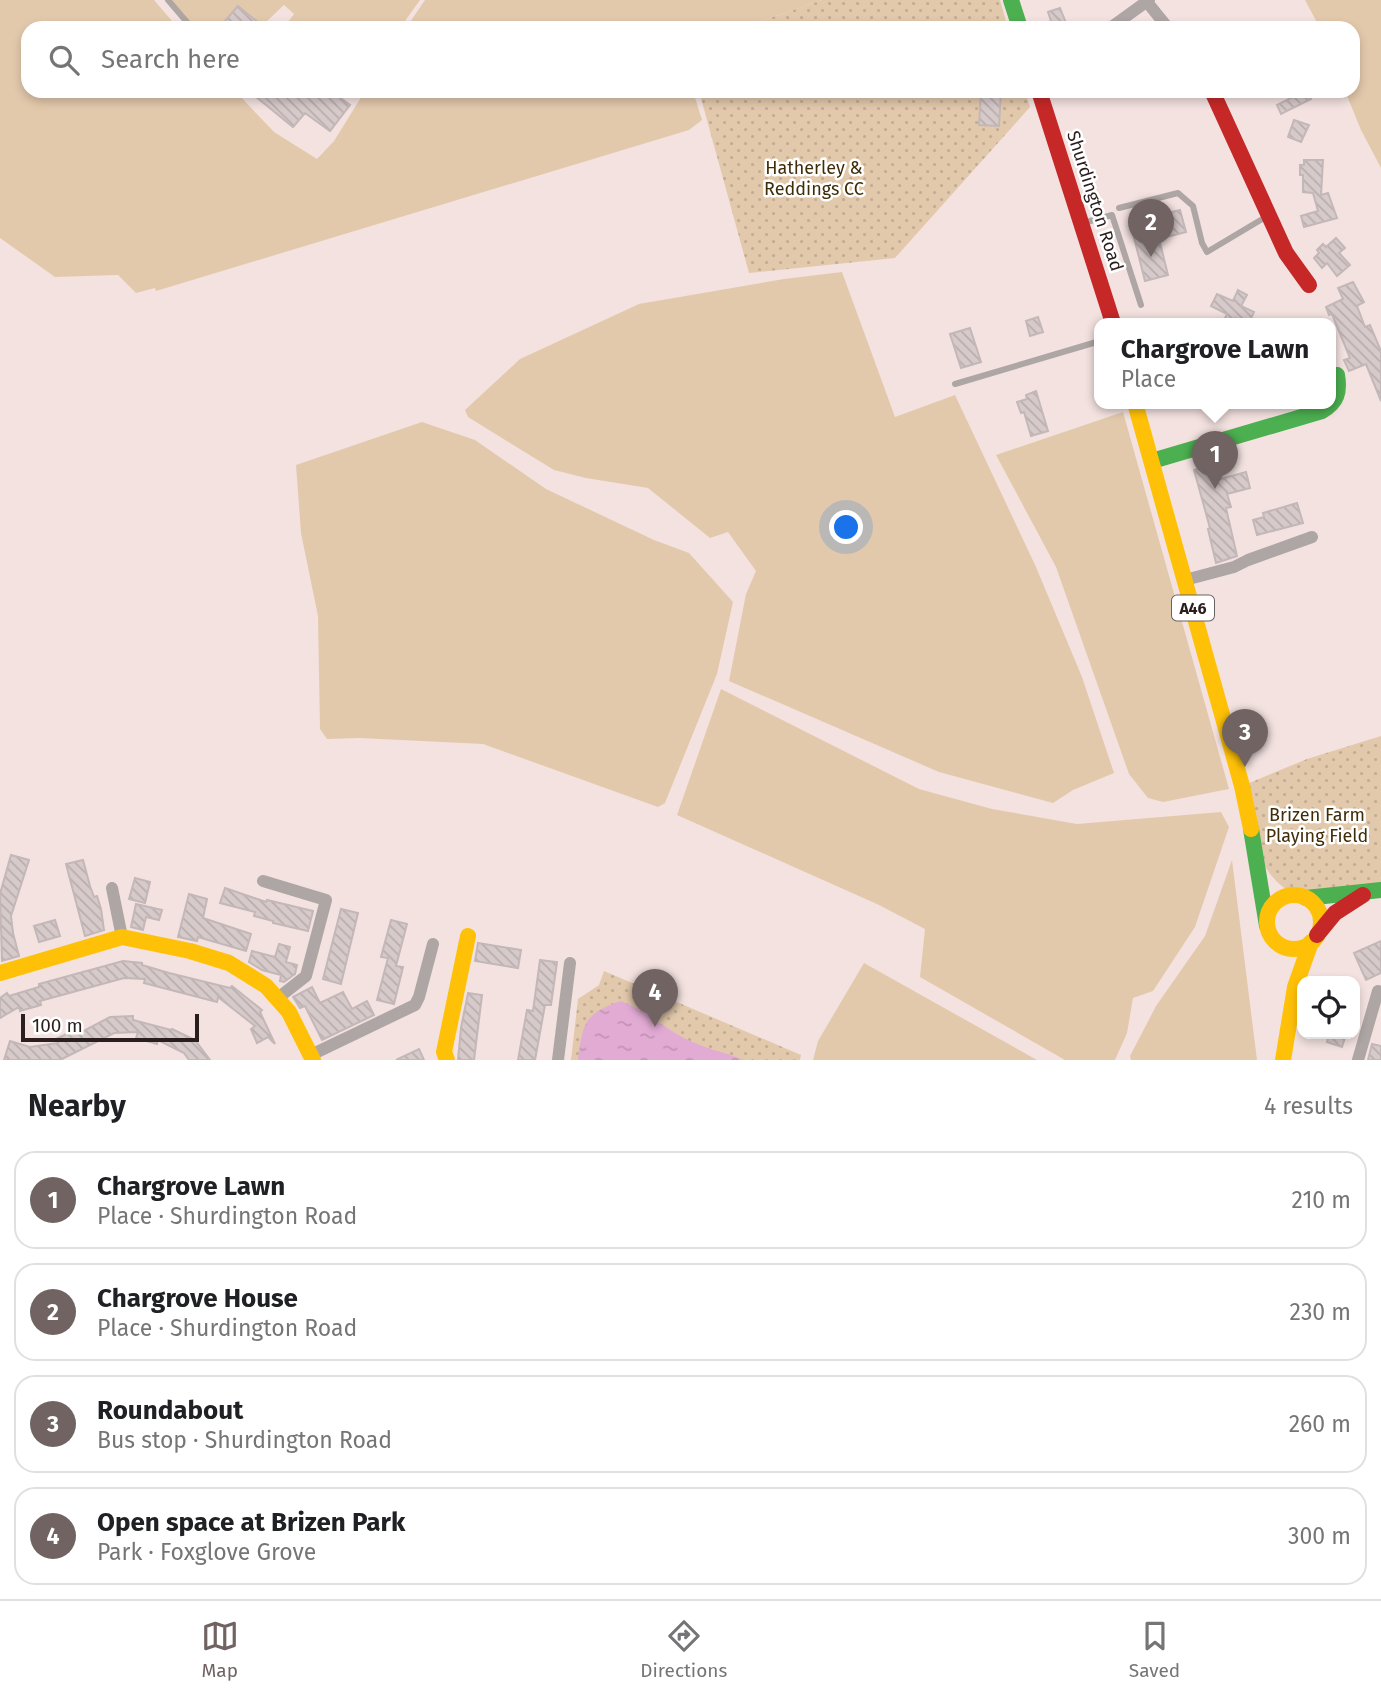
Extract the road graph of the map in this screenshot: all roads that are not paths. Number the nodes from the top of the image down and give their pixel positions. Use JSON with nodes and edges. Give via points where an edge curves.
{"nodes":[{"id":1,"x":168,"y":0,"type":"edge"},
{"id":2,"x":1011,"y":0,"type":"edge"},
{"id":3,"x":1148,"y":1,"type":"edge"},
{"id":4,"x":186,"y":21,"type":"edge"},
{"id":5,"x":1018,"y":21,"type":"edge"},
{"id":6,"x":1120,"y":21,"type":"edge"},
{"id":7,"x":1163,"y":21,"type":"edge"},
{"id":8,"x":1041,"y":98,"type":"edge"},
{"id":9,"x":1215,"y":98,"type":"edge"},
{"id":10,"x":1119,"y":208,"type":"dead end"},
{"id":11,"x":1270,"y":214,"type":"junction"},
{"id":12,"x":1081,"y":223,"type":"junction"},
{"id":13,"x":1309,"y":285,"type":"dead end"},
{"id":14,"x":1141,"y":304,"type":"dead end"},
{"id":15,"x":1111,"y":318,"type":"edge"},
{"id":16,"x":1094,"y":343,"type":"edge"},
{"id":17,"x":1337,"y":375,"type":"dead end"},
{"id":18,"x":955,"y":384,"type":"dead end"},
{"id":19,"x":1336,"y":399,"type":"edge"},
{"id":20,"x":1137,"y":409,"type":"edge"},
{"id":21,"x":1325,"y":409,"type":"edge"},
{"id":22,"x":1152,"y":461,"type":"junction"},
{"id":23,"x":1311,"y":537,"type":"dead end"},
{"id":24,"x":1185,"y":580,"type":"junction"},
{"id":25,"x":1254,"y":845,"type":"junction"},
{"id":26,"x":263,"y":881,"type":"dead end"},
{"id":27,"x":113,"y":888,"type":"dead end"},
{"id":28,"x":1373,"y":892,"type":"edge"},
{"id":29,"x":1300,"y":896,"type":"junction"},
{"id":30,"x":1267,"y":926,"type":"junction"},
{"id":31,"x":468,"y":936,"type":"dead end"},
{"id":32,"x":122,"y":937,"type":"junction"},
{"id":33,"x":1314,"y":939,"type":"junction"},
{"id":34,"x":433,"y":944,"type":"dead end"},
{"id":35,"x":1278,"y":944,"type":"junction"},
{"id":36,"x":570,"y":963,"type":"dead end"},
{"id":37,"x":0,"y":973,"type":"edge"},
{"id":38,"x":1378,"y":991,"type":"dead end"},
{"id":39,"x":278,"y":998,"type":"junction"},
{"id":40,"x":1375,"y":1022,"type":"edge"},
{"id":41,"x":312,"y":1058,"type":"edge"},
{"id":42,"x":447,"y":1060,"type":"edge"},
{"id":43,"x":558,"y":1060,"type":"edge"},
{"id":44,"x":1358,"y":1060,"type":"edge"}],
"edges":[{"from":1,"to":4,"type":"lane"},
{"from":2,"to":5,"type":"main road"},
{"from":3,"to":6,"type":"street"},
{"from":3,"to":7,"type":"street"},
{"from":8,"to":12,"type":"main road","name":"Shurdington Road"},
{"from":9,"to":11,"type":"main road"},
{"from":10,"to":11,"type":"lane","via":[[1178,193],[1193,206],[1207,252]]},
{"from":11,"to":13,"type":"main road","via":[[1286,253]]},
{"from":12,"to":14,"type":"lane","via":[[1112,215]]},
{"from":12,"to":15,"type":"main road","name":"Shurdington Road"},
{"from":16,"to":18,"type":"lane"},
{"from":17,"to":19,"type":"main road"},
{"from":20,"to":22,"type":"main road","number":"A46"},
{"from":21,"to":22,"type":"main road"},
{"from":22,"to":24,"type":"main road","number":"A46"},
{"from":23,"to":24,"type":"street","via":[[1234,567]]},
{"from":24,"to":25,"type":"main road","number":"A46"},
{"from":25,"to":29,"type":"main road","number":"A46","via":[[1271,878]]},
{"from":25,"to":30,"type":"main road","number":"A46"},
{"from":26,"to":39,"type":"street","via":[[326,900],[306,976]]},
{"from":27,"to":32,"type":"street"},
{"from":28,"to":29,"type":"main road"},
{"from":28,"to":33,"type":"main road","via":[[1335,913]]},
{"from":29,"to":30,"type":"main road","via":[[1282,898],[1272,906]]},
{"from":29,"to":33,"type":"main road","via":[[1318,911],[1321,923]]},
{"from":30,"to":35,"type":"main road"},
{"from":31,"to":42,"type":"main road","via":[[444,1052]]},
{"from":32,"to":37,"type":"main road"},
{"from":32,"to":39,"type":"main road","via":[[229,963],[255,977]]},
{"from":33,"to":35,"type":"main road","via":[[1292,949]]},
{"from":33,"to":35,"type":"main road","via":[[1295,987],[1283,1060],[1284,966]]},
{"from":34,"to":41,"type":"street","via":[[415,1005]]},
{"from":36,"to":43,"type":"street"},
{"from":38,"to":40,"type":"street"},
{"from":39,"to":41,"type":"main road"},
{"from":40,"to":44,"type":"street"}]}
